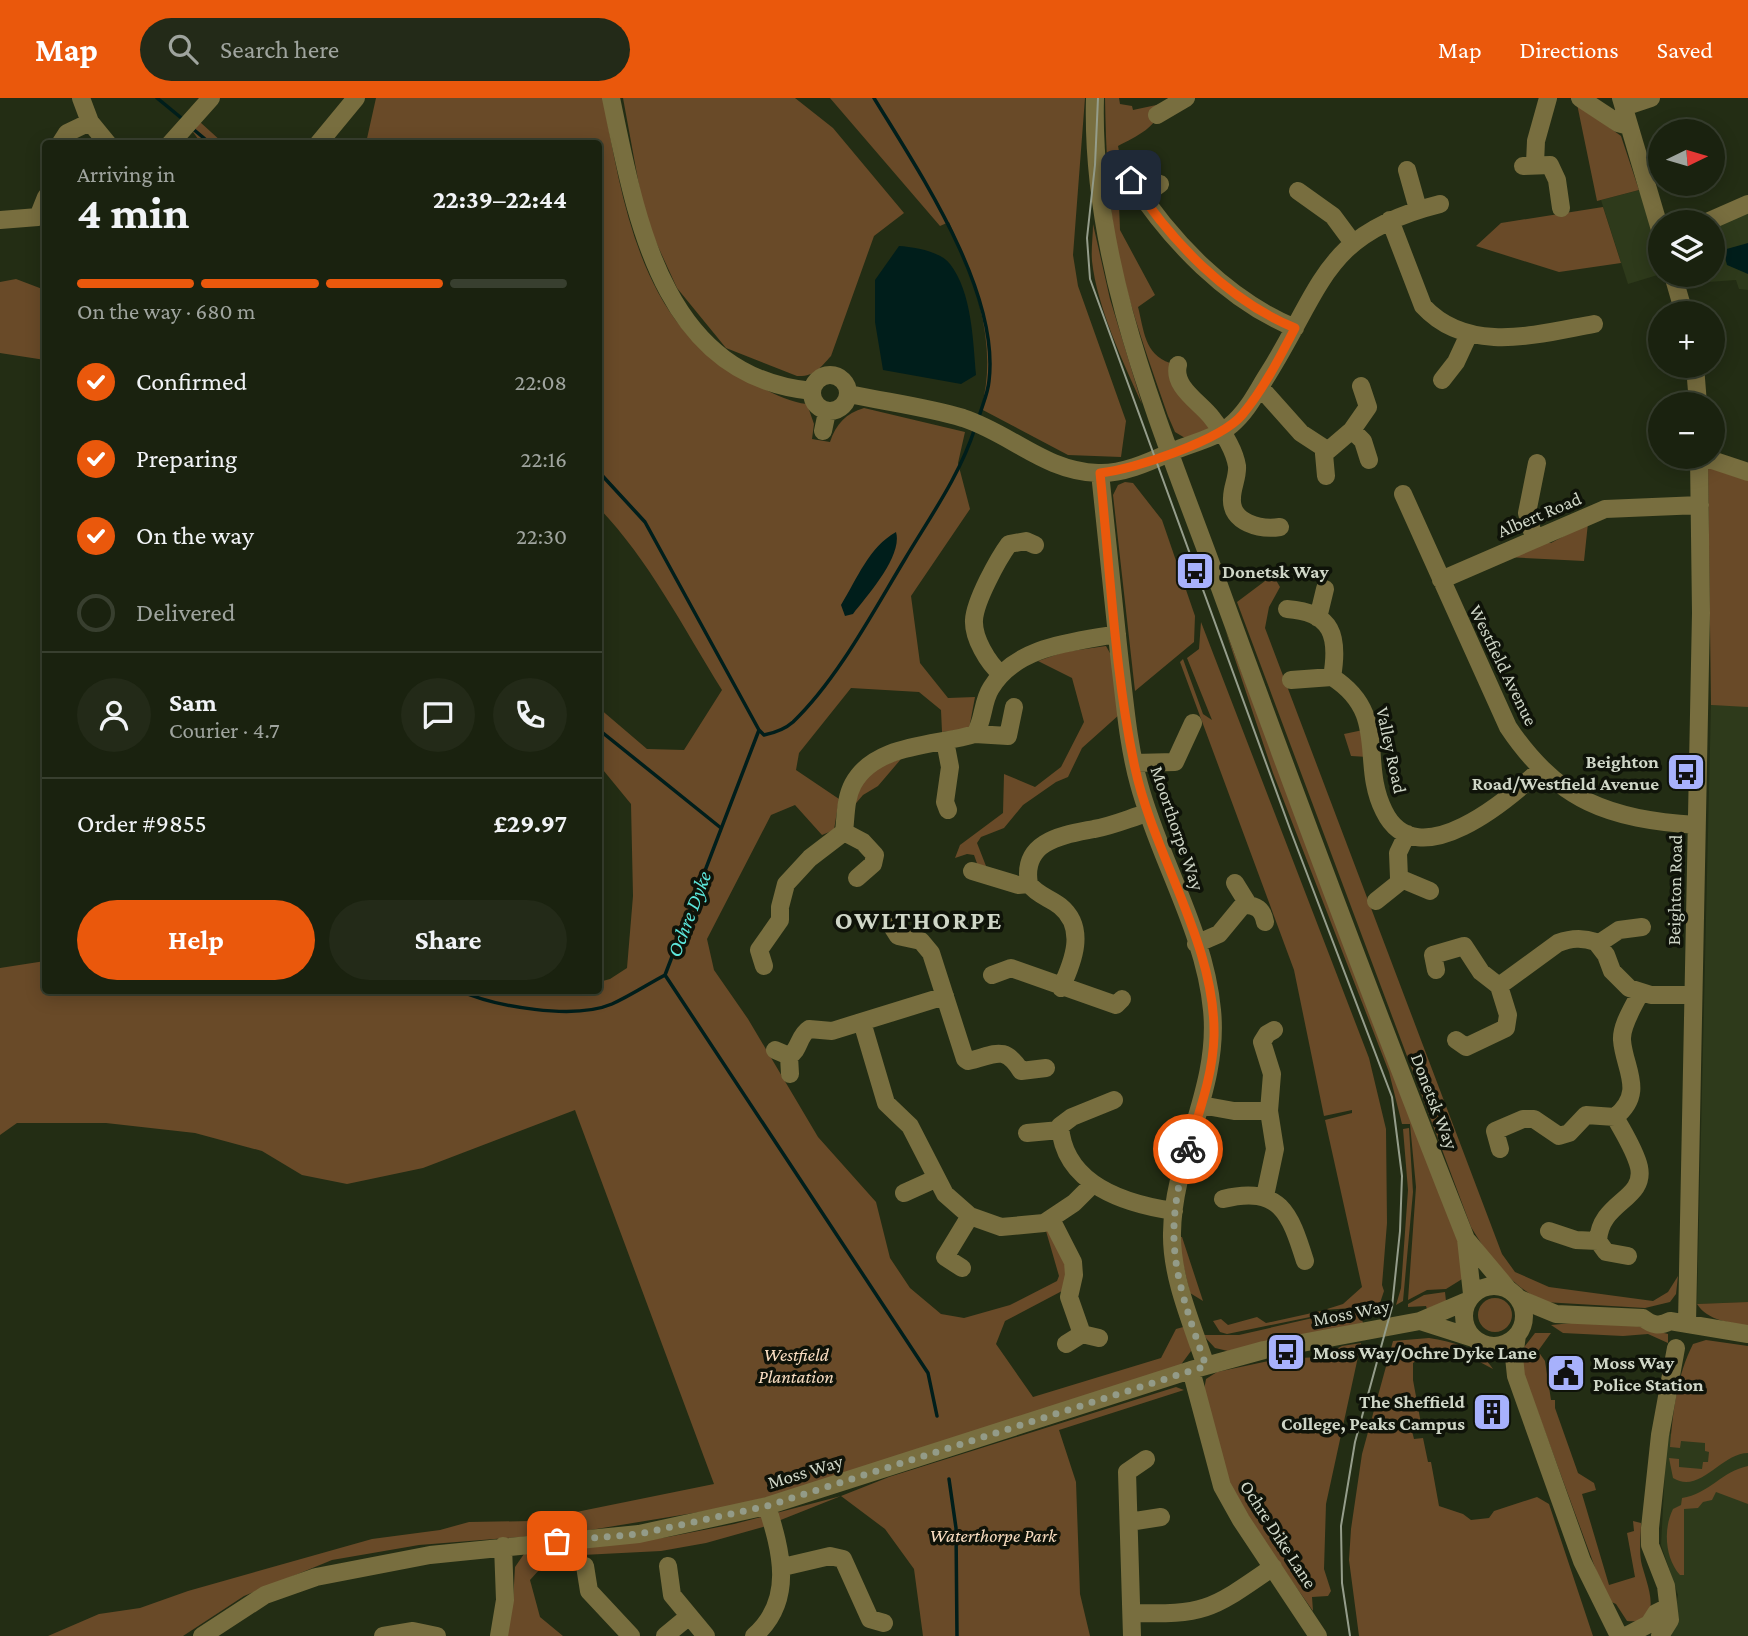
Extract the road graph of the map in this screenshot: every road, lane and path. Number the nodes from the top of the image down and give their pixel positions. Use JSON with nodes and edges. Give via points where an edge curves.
{"nodes":[{"id":1,"x":81,"y":98,"type":"edge"},
{"id":2,"x":211,"y":98,"type":"edge"},
{"id":3,"x":356,"y":98,"type":"edge"},
{"id":4,"x":611,"y":98,"type":"edge"},
{"id":5,"x":1095,"y":98,"type":"edge"},
{"id":6,"x":1186,"y":98,"type":"edge"},
{"id":7,"x":1548,"y":98,"type":"edge"},
{"id":8,"x":1580,"y":98,"type":"edge"},
{"id":9,"x":1651,"y":98,"type":"edge"},
{"id":10,"x":1623,"y":103,"type":"edge"},
{"id":11,"x":1157,"y":115,"type":"dead end"},
{"id":12,"x":90,"y":122,"type":"junction"},
{"id":13,"x":1629,"y":126,"type":"junction"},
{"id":14,"x":176,"y":138,"type":"edge"},
{"id":15,"x":63,"y":140,"type":"edge"},
{"id":16,"x":105,"y":140,"type":"edge"},
{"id":17,"x":321,"y":140,"type":"edge"},
{"id":18,"x":1407,"y":170,"type":"dead end"},
{"id":19,"x":1131,"y":180,"type":"dead end"},
{"id":20,"x":1160,"y":184,"type":"dead end"},
{"id":21,"x":1298,"y":191,"type":"dead end"},
{"id":22,"x":1142,"y":197,"type":"junction"},
{"id":23,"x":1440,"y":204,"type":"dead end"},
{"id":24,"x":1748,"y":204,"type":"edge"},
{"id":25,"x":1561,"y":208,"type":"dead end"},
{"id":26,"x":1419,"y":209,"type":"junction"},
{"id":27,"x":1654,"y":210,"type":"edge"},
{"id":28,"x":1725,"y":214,"type":"edge"},
{"id":29,"x":1390,"y":219,"type":"junction"},
{"id":30,"x":0,"y":220,"type":"edge"},
{"id":31,"x":42,"y":220,"type":"edge"},
{"id":32,"x":1353,"y":243,"type":"junction"},
{"id":33,"x":1594,"y":324,"type":"dead end"},
{"id":34,"x":1295,"y":328,"type":"junction"},
{"id":35,"x":1469,"y":334,"type":"junction"},
{"id":36,"x":1178,"y":365,"type":"dead end"},
{"id":37,"x":1442,"y":380,"type":"dead end"},
{"id":38,"x":1361,"y":386,"type":"dead end"},
{"id":39,"x":1259,"y":387,"type":"junction"},
{"id":40,"x":812,"y":391,"type":"junction"},
{"id":41,"x":849,"y":394,"type":"junction"},
{"id":42,"x":827,"y":411,"type":"junction"},
{"id":43,"x":1352,"y":429,"type":"junction"},
{"id":44,"x":1222,"y":430,"type":"junction"},
{"id":45,"x":823,"y":431,"type":"dead end"},
{"id":46,"x":1327,"y":450,"type":"junction"},
{"id":47,"x":1171,"y":452,"type":"junction"},
{"id":48,"x":1369,"y":460,"type":"dead end"},
{"id":49,"x":1536,"y":463,"type":"dead end"},
{"id":50,"x":1725,"y":465,"type":"edge"},
{"id":51,"x":1701,"y":469,"type":"edge"},
{"id":52,"x":1748,"y":472,"type":"edge"},
{"id":53,"x":1100,"y":473,"type":"junction"},
{"id":54,"x":1326,"y":477,"type":"dead end"},
{"id":55,"x":1403,"y":494,"type":"dead end"},
{"id":56,"x":1700,"y":505,"type":"junction"},
{"id":57,"x":1280,"y":527,"type":"dead end"},
{"id":58,"x":1534,"y":538,"type":"junction"},
{"id":59,"x":1035,"y":545,"type":"dead end"},
{"id":60,"x":1441,"y":580,"type":"junction"},
{"id":61,"x":1325,"y":589,"type":"dead end"},
{"id":62,"x":1287,"y":609,"type":"dead end"},
{"id":63,"x":1318,"y":618,"type":"junction"},
{"id":64,"x":1117,"y":634,"type":"junction"},
{"id":65,"x":1001,"y":674,"type":"junction"},
{"id":66,"x":1332,"y":677,"type":"junction"},
{"id":67,"x":1290,"y":680,"type":"dead end"},
{"id":68,"x":1014,"y":707,"type":"dead end"},
{"id":69,"x":1193,"y":723,"type":"dead end"},
{"id":70,"x":975,"y":734,"type":"junction"},
{"id":71,"x":945,"y":741,"type":"junction"},
{"id":72,"x":1134,"y":764,"type":"junction"},
{"id":73,"x":1541,"y":769,"type":"junction"},
{"id":74,"x":948,"y":810,"type":"dead end"},
{"id":75,"x":1147,"y":813,"type":"junction"},
{"id":76,"x":1696,"y":825,"type":"junction"},
{"id":77,"x":844,"y":832,"type":"junction"},
{"id":78,"x":1407,"y":834,"type":"junction"},
{"id":79,"x":972,"y":871,"type":"dead end"},
{"id":80,"x":857,"y":878,"type":"dead end"},
{"id":81,"x":1401,"y":881,"type":"junction"},
{"id":82,"x":1236,"y":883,"type":"dead end"},
{"id":83,"x":1029,"y":884,"type":"junction"},
{"id":84,"x":1430,"y":891,"type":"dead end"},
{"id":85,"x":1376,"y":901,"type":"dead end"},
{"id":86,"x":1248,"y":905,"type":"junction"},
{"id":87,"x":1265,"y":922,"type":"dead end"},
{"id":88,"x":891,"y":925,"type":"dead end"},
{"id":89,"x":1642,"y":927,"type":"dead end"},
{"id":90,"x":1196,"y":944,"type":"junction"},
{"id":91,"x":1598,"y":944,"type":"junction"},
{"id":92,"x":764,"y":966,"type":"dead end"},
{"id":93,"x":1436,"y":970,"type":"dead end"},
{"id":94,"x":992,"y":975,"type":"dead end"},
{"id":95,"x":1499,"y":986,"type":"junction"},
{"id":96,"x":1062,"y":988,"type":"junction"},
{"id":97,"x":1640,"y":993,"type":"junction"},
{"id":98,"x":1693,"y":995,"type":"junction"},
{"id":99,"x":945,"y":996,"type":"junction"},
{"id":100,"x":1122,"y":999,"type":"dead end"},
{"id":101,"x":862,"y":1022,"type":"junction"},
{"id":102,"x":1274,"y":1030,"type":"dead end"},
{"id":103,"x":1456,"y":1040,"type":"dead end"},
{"id":104,"x":785,"y":1060,"type":"dead end"},
{"id":105,"x":1046,"y":1068,"type":"dead end"},
{"id":106,"x":1114,"y":1100,"type":"dead end"},
{"id":107,"x":1201,"y":1105,"type":"junction"},
{"id":108,"x":1269,"y":1111,"type":"junction"},
{"id":109,"x":1615,"y":1117,"type":"junction"},
{"id":110,"x":1060,"y":1130,"type":"junction"},
{"id":111,"x":1027,"y":1133,"type":"dead end"},
{"id":112,"x":1500,"y":1149,"type":"dead end"},
{"id":113,"x":935,"y":1179,"type":"junction"},
{"id":114,"x":1093,"y":1184,"type":"junction"},
{"id":115,"x":904,"y":1193,"type":"dead end"},
{"id":116,"x":1265,"y":1196,"type":"junction"},
{"id":117,"x":1223,"y":1199,"type":"dead end"},
{"id":118,"x":1174,"y":1211,"type":"junction"},
{"id":119,"x":970,"y":1216,"type":"junction"},
{"id":120,"x":1051,"y":1219,"type":"junction"},
{"id":121,"x":1549,"y":1231,"type":"dead end"},
{"id":122,"x":1466,"y":1239,"type":"junction"},
{"id":123,"x":1598,"y":1241,"type":"junction"},
{"id":124,"x":1628,"y":1256,"type":"dead end"},
{"id":125,"x":1305,"y":1261,"type":"dead end"},
{"id":126,"x":962,"y":1268,"type":"dead end"},
{"id":127,"x":1514,"y":1294,"type":"junction"},
{"id":128,"x":1470,"y":1298,"type":"junction"},
{"id":129,"x":1556,"y":1314,"type":"junction"},
{"id":130,"x":1420,"y":1321,"type":"junction"},
{"id":131,"x":1679,"y":1322,"type":"junction"},
{"id":132,"x":1519,"y":1333,"type":"junction"},
{"id":133,"x":1748,"y":1334,"type":"edge"},
{"id":134,"x":1478,"y":1341,"type":"junction"},
{"id":135,"x":1066,"y":1344,"type":"dead end"},
{"id":136,"x":1676,"y":1348,"type":"dead end"},
{"id":137,"x":1199,"y":1368,"type":"junction"},
{"id":138,"x":1516,"y":1376,"type":"junction"},
{"id":139,"x":1146,"y":1458,"type":"dead end"},
{"id":140,"x":767,"y":1506,"type":"junction"},
{"id":141,"x":1161,"y":1517,"type":"dead end"},
{"id":142,"x":1129,"y":1522,"type":"junction"},
{"id":143,"x":503,"y":1546,"type":"junction"},
{"id":144,"x":585,"y":1566,"type":"dead end"},
{"id":145,"x":667,"y":1566,"type":"dead end"},
{"id":146,"x":783,"y":1567,"type":"junction"},
{"id":147,"x":1273,"y":1567,"type":"junction"},
{"id":148,"x":1597,"y":1595,"type":"junction"},
{"id":149,"x":1666,"y":1608,"type":"junction"},
{"id":150,"x":1132,"y":1612,"type":"junction"},
{"id":151,"x":688,"y":1617,"type":"junction"},
{"id":152,"x":884,"y":1623,"type":"dead end"},
{"id":153,"x":759,"y":1635,"type":"edge"},
{"id":154,"x":202,"y":1636,"type":"edge"},
{"id":155,"x":383,"y":1636,"type":"edge"},
{"id":156,"x":437,"y":1636,"type":"edge"},
{"id":157,"x":499,"y":1636,"type":"edge"},
{"id":158,"x":631,"y":1636,"type":"edge"},
{"id":159,"x":665,"y":1636,"type":"edge"},
{"id":160,"x":706,"y":1636,"type":"edge"},
{"id":161,"x":1132,"y":1636,"type":"edge"},
{"id":162,"x":1318,"y":1636,"type":"edge"},
{"id":163,"x":1605,"y":1636,"type":"edge"},
{"id":164,"x":1619,"y":1636,"type":"edge"},
{"id":165,"x":1626,"y":1636,"type":"edge"},
{"id":166,"x":1660,"y":1636,"type":"edge"}],
"edges":[{"from":1,"to":12,"type":"street"},
{"from":2,"to":14,"type":"street"},
{"from":3,"to":17,"type":"street"},
{"from":4,"to":40,"type":"street","via":[[630,190],[649,249],[696,335],[716,355],[765,383]]},
{"from":5,"to":47,"type":"street","name":"Donetsk Way","via":[[1101,191],[1117,286]]},
{"from":6,"to":11,"type":"street"},
{"from":7,"to":25,"type":"street","via":[[1529,165],[1550,165]]},
{"from":8,"to":13,"type":"street"},
{"from":9,"to":10,"type":"street"},
{"from":10,"to":13,"type":"street"},
{"from":12,"to":15,"type":"street"},
{"from":12,"to":16,"type":"street"},
{"from":13,"to":27,"type":"street"},
{"from":18,"to":26,"type":"street"},
{"from":19,"to":22,"type":"street"},
{"from":20,"to":22,"type":"street"},
{"from":21,"to":32,"type":"street","via":[[1327,200]]},
{"from":22,"to":34,"type":"street","via":[[1174,236],[1235,295]]},
{"from":23,"to":26,"type":"street"},
{"from":24,"to":28,"type":"street"},
{"from":26,"to":29,"type":"street"},
{"from":29,"to":32,"type":"street"},
{"from":29,"to":35,"type":"street","via":[[1423,306],[1443,323]]},
{"from":30,"to":31,"type":"street"},
{"from":32,"to":34,"type":"street","via":[[1317,284]]},
{"from":33,"to":35,"type":"street","via":[[1514,337]]},
{"from":34,"to":39,"type":"street"},
{"from":35,"to":37,"type":"street"},
{"from":36,"to":44,"type":"street","via":[[1178,380]]},
{"from":38,"to":43,"type":"street","via":[[1368,407]]},
{"from":39,"to":44,"type":"street","via":[[1242,415]]},
{"from":39,"to":46,"type":"street","via":[[1301,433]]},
{"from":40,"to":41,"type":"street","via":[[818,379],[835,370]]},
{"from":40,"to":42,"type":"street","via":[[814,403]]},
{"from":41,"to":42,"type":"street","via":[[843,406]]},
{"from":41,"to":53,"type":"street","via":[[962,418],[993,430],[1051,464]]},
{"from":42,"to":45,"type":"street"},
{"from":43,"to":46,"type":"street"},
{"from":43,"to":48,"type":"street","via":[[1363,441]]},
{"from":44,"to":47,"type":"street"},
{"from":44,"to":57,"type":"street","via":[[1238,470],[1233,509],[1243,521],[1256,526]]},
{"from":46,"to":54,"type":"street","via":[[1323,463]]},
{"from":47,"to":53,"type":"street"},
{"from":47,"to":122,"type":"street","name":"Donetsk Way","via":[[1283,762]]},
{"from":49,"to":58,"type":"street","via":[[1527,513]]},
{"from":50,"to":52,"type":"street"},
{"from":51,"to":56,"type":"street","name":"Beighton Road"},
{"from":53,"to":64,"type":"street","name":"Moorthorpe Way"},
{"from":55,"to":60,"type":"street","name":"Westfield Avenue"},
{"from":56,"to":58,"type":"street","name":"Albert Road","via":[[1605,509]]},
{"from":56,"to":76,"type":"street","name":"Beighton Road"},
{"from":58,"to":60,"type":"street","name":"Albert Road"},
{"from":59,"to":65,"type":"street","via":[[1026,541],[1009,544],[975,614],[975,627],[988,660]]},
{"from":60,"to":73,"type":"street","name":"Westfield Avenue","via":[[1508,727]]},
{"from":61,"to":63,"type":"street"},
{"from":62,"to":63,"type":"street"},
{"from":63,"to":66,"type":"street","via":[[1336,644]]},
{"from":64,"to":65,"type":"street","via":[[1029,654]]},
{"from":64,"to":72,"type":"street","name":"Moorthorpe Way"},
{"from":65,"to":70,"type":"street","via":[[985,699]]},
{"from":66,"to":67,"type":"street"},
{"from":66,"to":78,"type":"street","name":"Valley Road","via":[[1362,705],[1383,811]]},
{"from":68,"to":70,"type":"street","via":[[1008,736]]},
{"from":69,"to":72,"type":"street","via":[[1175,762]]},
{"from":70,"to":71,"type":"street"},
{"from":71,"to":74,"type":"street","via":[[950,767]]},
{"from":71,"to":77,"type":"street","via":[[886,756],[862,772],[849,795]]},
{"from":72,"to":75,"type":"street","name":"Moorthorpe Way"},
{"from":73,"to":76,"type":"street","name":"Westfield Avenue","via":[[1572,795],[1602,810],[1647,822]]},
{"from":73,"to":78,"type":"street","via":[[1476,821],[1438,835]]},
{"from":75,"to":83,"type":"street","via":[[1054,836],[1037,852]]},
{"from":75,"to":90,"type":"street","name":"Moorthorpe Way"},
{"from":76,"to":98,"type":"street","name":"Beighton Road"},
{"from":77,"to":80,"type":"street","via":[[875,855],[875,861]]},
{"from":77,"to":92,"type":"street","via":[[786,884],[780,920],[759,950]]},
{"from":78,"to":81,"type":"street","via":[[1397,862]]},
{"from":79,"to":83,"type":"street"},
{"from":81,"to":84,"type":"street"},
{"from":81,"to":85,"type":"street"},
{"from":82,"to":86,"type":"street"},
{"from":83,"to":96,"type":"street","via":[[1067,912],[1075,932],[1074,957]]},
{"from":86,"to":87,"type":"street","via":[[1261,910]]},
{"from":86,"to":90,"type":"street","via":[[1239,908],[1219,934]]},
{"from":88,"to":99,"type":"street","via":[[898,936],[927,946]]},
{"from":89,"to":91,"type":"street","via":[[1619,930]]},
{"from":90,"to":107,"type":"street","name":"Moorthorpe Way","via":[[1210,990],[1214,1035]]},
{"from":91,"to":95,"type":"street","via":[[1578,938],[1558,943]]},
{"from":91,"to":97,"type":"street","via":[[1621,981]]},
{"from":93,"to":95,"type":"street","via":[[1433,955],[1464,946],[1481,972]]},
{"from":94,"to":96,"type":"street","via":[[1011,968]]},
{"from":95,"to":103,"type":"street","via":[[1508,1015],[1506,1028],[1466,1047]]},
{"from":96,"to":100,"type":"street","via":[[1116,1005]]},
{"from":97,"to":98,"type":"street"},
{"from":97,"to":109,"type":"street","via":[[1622,1039],[1632,1085]]},
{"from":98,"to":131,"type":"street","name":"Beighton Road"},
{"from":99,"to":101,"type":"street"},
{"from":99,"to":105,"type":"street","via":[[965,1059],[1005,1053],[1021,1071]]},
{"from":101,"to":104,"type":"street","via":[[832,1031],[809,1029]]},
{"from":101,"to":113,"type":"street","via":[[881,1092],[910,1126]]},
{"from":102,"to":108,"type":"street","via":[[1262,1039],[1272,1074]]},
{"from":106,"to":110,"type":"street","via":[[1072,1117]]},
{"from":107,"to":108,"type":"street"},
{"from":107,"to":118,"type":"street","name":"Moorthorpe Way"},
{"from":108,"to":116,"type":"street","via":[[1275,1149]]},
{"from":109,"to":112,"type":"street","via":[[1586,1115],[1569,1133],[1559,1136],[1534,1119],[1523,1119],[1495,1131]]},
{"from":109,"to":123,"type":"street","via":[[1638,1163],[1640,1179],[1632,1194],[1604,1217]]},
{"from":110,"to":111,"type":"street"},
{"from":110,"to":114,"type":"street","via":[[1070,1156]]},
{"from":113,"to":115,"type":"street"},
{"from":113,"to":119,"type":"street"},
{"from":114,"to":118,"type":"street","via":[[1130,1203]]},
{"from":114,"to":120,"type":"street"},
{"from":116,"to":117,"type":"street"},
{"from":116,"to":125,"type":"street","via":[[1289,1216]]},
{"from":118,"to":137,"type":"street","name":"Moorthorpe Way","via":[[1176,1270]]},
{"from":119,"to":120,"type":"street","via":[[1016,1228]]},
{"from":119,"to":126,"type":"street","via":[[945,1257]]},
{"from":120,"to":135,"type":"street","via":[[1073,1262],[1069,1297],[1090,1336]]},
{"from":121,"to":123,"type":"street"},
{"from":122,"to":127,"type":"street","name":"Donetsk Way"},
{"from":122,"to":128,"type":"street","name":"Donetsk Way"},
{"from":123,"to":124,"type":"street","via":[[1606,1252]]},
{"from":127,"to":128,"type":"street","via":[[1485,1286]]},
{"from":127,"to":129,"type":"street"},
{"from":127,"to":132,"type":"street","via":[[1524,1312]]},
{"from":128,"to":130,"type":"street","name":"Moss Way"},
{"from":128,"to":134,"type":"street","via":[[1465,1324]]},
{"from":129,"to":131,"type":"street","via":[[1643,1318],[1656,1325]]},
{"from":129,"to":132,"type":"street"},
{"from":130,"to":134,"type":"street","name":"Moss Way"},
{"from":130,"to":137,"type":"street","name":"Moss Way","via":[[1264,1350]]},
{"from":131,"to":133,"type":"street"},
{"from":132,"to":134,"type":"street","via":[[1503,1345]]},
{"from":132,"to":138,"type":"street"},
{"from":134,"to":138,"type":"street"},
{"from":136,"to":149,"type":"street","via":[[1650,1528],[1652,1552],[1667,1586]]},
{"from":137,"to":140,"type":"street","name":"Moss Way"},
{"from":137,"to":147,"type":"street","name":"Ochre Dike Lane","via":[[1222,1486]]},
{"from":138,"to":148,"type":"street"},
{"from":139,"to":142,"type":"street","via":[[1127,1472]]},
{"from":140,"to":143,"type":"street","name":"Moss Way","via":[[639,1534]]},
{"from":140,"to":146,"type":"street"},
{"from":141,"to":142,"type":"street"},
{"from":142,"to":150,"type":"street"},
{"from":143,"to":154,"type":"street","name":"Moss Way","via":[[373,1564],[316,1577],[265,1595]]},
{"from":143,"to":157,"type":"street","via":[[505,1600]]},
{"from":144,"to":158,"type":"street","via":[[589,1591]]},
{"from":145,"to":151,"type":"street","via":[[672,1595]]},
{"from":146,"to":152,"type":"street","via":[[830,1556],[843,1559],[870,1619]]},
{"from":146,"to":153,"type":"street","via":[[774,1612]]},
{"from":147,"to":150,"type":"street","via":[[1212,1608],[1186,1614]]},
{"from":147,"to":162,"type":"street","name":"Ochre Dike Lane"},
{"from":148,"to":163,"type":"street","via":[[1594,1601]]},
{"from":148,"to":164,"type":"street"},
{"from":149,"to":165,"type":"street"},
{"from":149,"to":166,"type":"street","via":[[1670,1620]]},
{"from":150,"to":161,"type":"street"},
{"from":151,"to":159,"type":"street"},
{"from":151,"to":160,"type":"street"},
{"from":155,"to":156,"type":"street","via":[[413,1631]]}]}
